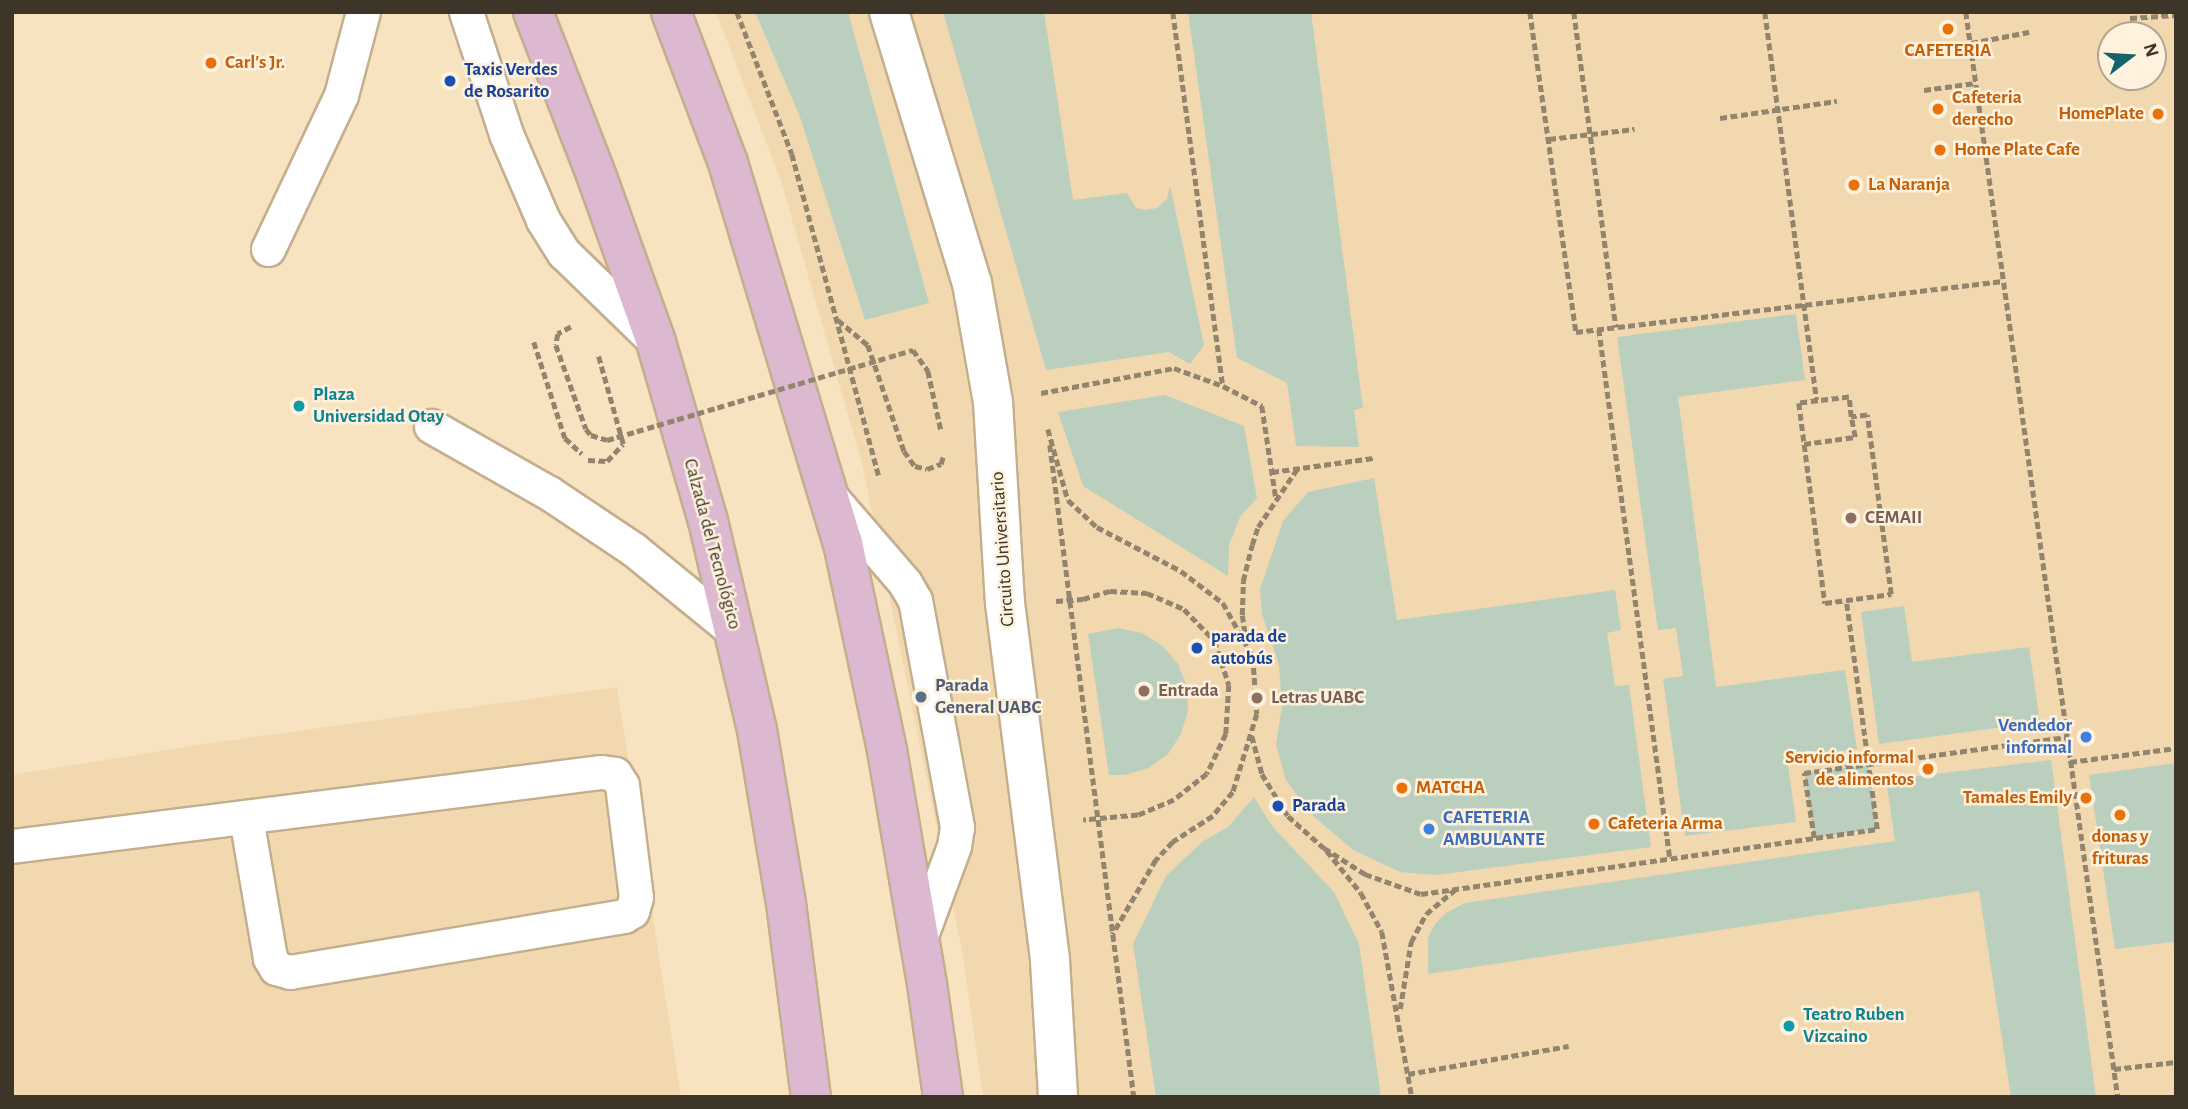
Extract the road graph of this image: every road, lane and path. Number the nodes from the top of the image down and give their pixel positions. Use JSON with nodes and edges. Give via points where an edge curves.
{"nodes":[{"id":1,"x":363,"y":12,"type":"edge"},
{"id":2,"x":467,"y":12,"type":"edge"},
{"id":3,"x":533,"y":12,"type":"edge"},
{"id":4,"x":671,"y":12,"type":"edge"},
{"id":5,"x":737,"y":12,"type":"edge"},
{"id":6,"x":889,"y":12,"type":"edge"},
{"id":7,"x":1173,"y":12,"type":"edge"},
{"id":8,"x":1530,"y":12,"type":"edge"},
{"id":9,"x":1574,"y":12,"type":"edge"},
{"id":10,"x":1765,"y":12,"type":"edge"},
{"id":11,"x":1966,"y":12,"type":"edge"},
{"id":12,"x":2176,"y":15,"type":"edge"},
{"id":13,"x":2130,"y":18,"type":"dead end"},
{"id":14,"x":2028,"y":32,"type":"dead end"},
{"id":15,"x":1971,"y":43,"type":"junction"},
{"id":16,"x":1976,"y":83,"type":"junction"},
{"id":17,"x":1924,"y":90,"type":"dead end"},
{"id":18,"x":1837,"y":100,"type":"dead end"},
{"id":19,"x":1778,"y":109,"type":"junction"},
{"id":20,"x":1720,"y":118,"type":"dead end"},
{"id":21,"x":1634,"y":129,"type":"dead end"},
{"id":22,"x":1590,"y":134,"type":"junction"},
{"id":23,"x":1549,"y":139,"type":"junction"},
{"id":24,"x":268,"y":249,"type":"dead end"},
{"id":25,"x":2003,"y":281,"type":"junction"},
{"id":26,"x":1805,"y":304,"type":"junction"},
{"id":27,"x":836,"y":318,"type":"junction"},
{"id":28,"x":1616,"y":327,"type":"junction"},
{"id":29,"x":584,"y":328,"type":"dead end"},
{"id":30,"x":1599,"y":329,"type":"junction"},
{"id":31,"x":534,"y":341,"type":"dead end"},
{"id":32,"x":656,"y":342,"type":"junction"},
{"id":33,"x":597,"y":352,"type":"dead end"},
{"id":34,"x":1223,"y":386,"type":"junction"},
{"id":35,"x":1037,"y":394,"type":"dead end"},
{"id":36,"x":1817,"y":401,"type":"junction"},
{"id":37,"x":1852,"y":417,"type":"junction"},
{"id":38,"x":431,"y":426,"type":"dead end"},
{"id":39,"x":1048,"y":430,"type":"dead end"},
{"id":40,"x":942,"y":436,"type":"dead end"},
{"id":41,"x":1804,"y":443,"type":"junction"},
{"id":42,"x":945,"y":449,"type":"dead end"},
{"id":43,"x":1373,"y":458,"type":"dead end"},
{"id":44,"x":1297,"y":469,"type":"junction"},
{"id":45,"x":1272,"y":472,"type":"junction"},
{"id":46,"x":883,"y":489,"type":"dead end"},
{"id":47,"x":830,"y":496,"type":"junction"},
{"id":48,"x":1068,"y":499,"type":"dead end"},
{"id":49,"x":1276,"y":499,"type":"junction"},
{"id":50,"x":1070,"y":600,"type":"junction"},
{"id":51,"x":1846,"y":600,"type":"junction"},
{"id":52,"x":1005,"y":603,"type":"junction"},
{"id":53,"x":736,"y":633,"type":"junction"},
{"id":54,"x":1247,"y":647,"type":"junction"},
{"id":55,"x":1251,"y":734,"type":"junction"},
{"id":56,"x":2067,"y":737,"type":"junction"},
{"id":57,"x":2176,"y":748,"type":"edge"},
{"id":58,"x":2070,"y":762,"type":"junction"},
{"id":59,"x":1868,"y":765,"type":"junction"},
{"id":60,"x":246,"y":817,"type":"junction"},
{"id":61,"x":1098,"y":817,"type":"junction"},
{"id":62,"x":1034,"y":829,"type":"junction"},
{"id":63,"x":1814,"y":838,"type":"junction"},
{"id":64,"x":12,"y":846,"type":"edge"},
{"id":65,"x":1324,"y":848,"type":"junction"},
{"id":66,"x":1670,"y":858,"type":"junction"},
{"id":67,"x":1456,"y":889,"type":"junction"},
{"id":68,"x":1113,"y":934,"type":"junction"},
{"id":69,"x":920,"y":938,"type":"junction"},
{"id":70,"x":1399,"y":1014,"type":"junction"},
{"id":71,"x":1569,"y":1046,"type":"dead end"},
{"id":72,"x":2176,"y":1062,"type":"edge"},
{"id":73,"x":2114,"y":1069,"type":"junction"},
{"id":74,"x":1408,"y":1074,"type":"junction"},
{"id":75,"x":811,"y":1097,"type":"edge"},
{"id":76,"x":943,"y":1097,"type":"edge"},
{"id":77,"x":1058,"y":1097,"type":"edge"},
{"id":78,"x":1134,"y":1097,"type":"edge"},
{"id":79,"x":1412,"y":1097,"type":"edge"},
{"id":80,"x":2118,"y":1097,"type":"edge"}],
"edges":[{"from":1,"to":24,"type":"lane","via":[[341,95]]},
{"from":2,"to":32,"type":"lane","via":[[506,134],[543,220],[564,253]]},
{"from":3,"to":32,"type":"main road","name":"Calzada del Tecnológico"},
{"from":4,"to":47,"type":"main road","via":[[727,163]]},
{"from":5,"to":27,"type":"path","via":[[792,154]]},
{"from":6,"to":52,"type":"street","name":"Circuito Universitario","via":[[972,283],[993,402]]},
{"from":7,"to":34,"type":"path"},
{"from":8,"to":23,"type":"path"},
{"from":9,"to":22,"type":"path"},
{"from":10,"to":19,"type":"path"},
{"from":11,"to":15,"type":"path"},
{"from":12,"to":13,"type":"path"},
{"from":14,"to":15,"type":"path"},
{"from":15,"to":16,"type":"path"},
{"from":16,"to":17,"type":"path"},
{"from":16,"to":25,"type":"path"},
{"from":18,"to":19,"type":"path"},
{"from":19,"to":20,"type":"path"},
{"from":19,"to":26,"type":"path"},
{"from":21,"to":22,"type":"path"},
{"from":22,"to":23,"type":"path"},
{"from":22,"to":28,"type":"path"},
{"from":23,"to":30,"type":"path","via":[[1576,332]]},
{"from":25,"to":26,"type":"path"},
{"from":25,"to":56,"type":"path"},
{"from":26,"to":28,"type":"path"},
{"from":26,"to":36,"type":"path"},
{"from":27,"to":42,"type":"path","via":[[869,345],[904,451],[915,466],[927,469],[941,464]]},
{"from":27,"to":46,"type":"path"},
{"from":28,"to":30,"type":"path"},
{"from":29,"to":40,"type":"path","bridge":true,"via":[[571,327],[558,334],[556,345],[586,429],[607,440],[913,350],[928,371]]},
{"from":30,"to":66,"type":"path"},
{"from":31,"to":33,"type":"path","via":[[565,438],[588,460],[607,461],[623,444]]},
{"from":32,"to":53,"type":"main road","name":"Calzada del Tecnológico"},
{"from":34,"to":35,"type":"path","via":[[1174,368]]},
{"from":34,"to":45,"type":"path","via":[[1262,406]]},
{"from":36,"to":37,"type":"path","via":[[1849,397]]},
{"from":36,"to":41,"type":"path","via":[[1799,403]]},
{"from":37,"to":41,"type":"path","via":[[1855,438]]},
{"from":37,"to":51,"type":"path","via":[[1867,415],[1891,594]]},
{"from":38,"to":53,"type":"lane","via":[[633,549]]},
{"from":39,"to":50,"type":"path"},
{"from":41,"to":51,"type":"path","via":[[1825,603]]},
{"from":43,"to":44,"type":"path"},
{"from":44,"to":45,"type":"path"},
{"from":44,"to":49,"type":"path"},
{"from":45,"to":49,"type":"path"},
{"from":47,"to":69,"type":"main road","via":[[887,750]]},
{"from":47,"to":69,"type":"lane","via":[[915,600],[957,827]]},
{"from":48,"to":54,"type":"path","via":[[1097,527],[1181,571],[1223,603]]},
{"from":49,"to":54,"type":"path","via":[[1258,527],[1243,581]]},
{"from":50,"to":52,"type":"path"},
{"from":50,"to":61,"type":"path"},
{"from":50,"to":61,"type":"path","via":[[1110,591],[1147,593],[1184,609],[1215,641],[1229,685],[1226,734],[1207,774],[1174,800],[1138,815]]},
{"from":51,"to":59,"type":"path"},
{"from":52,"to":62,"type":"street","name":"Circuito Universitario"},
{"from":53,"to":75,"type":"main road","name":"Calzada del Tecnológico","via":[[786,903]]},
{"from":54,"to":55,"type":"path","via":[[1253,657],[1257,714]]},
{"from":55,"to":65,"type":"path","via":[[1268,785],[1288,816]]},
{"from":55,"to":68,"type":"path","via":[[1233,792],[1213,816],[1173,842],[1156,860]]},
{"from":56,"to":58,"type":"path"},
{"from":56,"to":59,"type":"path"},
{"from":57,"to":58,"type":"path"},
{"from":58,"to":73,"type":"path"},
{"from":59,"to":63,"type":"path","via":[[1877,829]]},
{"from":59,"to":63,"type":"path","via":[[1804,773]]},
{"from":60,"to":60,"type":"lane","via":[[601,772],[615,774],[622,785],[636,897],[632,911],[624,916],[290,972],[276,968],[270,958]]},
{"from":60,"to":64,"type":"lane"},
{"from":61,"to":62,"type":"path"},
{"from":61,"to":68,"type":"path"},
{"from":62,"to":77,"type":"street","name":"Circuito Universitario","via":[[1050,961]]},
{"from":63,"to":66,"type":"path"},
{"from":65,"to":67,"type":"path","via":[[1365,874],[1421,894]]},
{"from":65,"to":70,"type":"path","via":[[1361,893],[1382,932]]},
{"from":66,"to":67,"type":"path"},
{"from":67,"to":70,"type":"path","via":[[1426,914],[1411,942]]},
{"from":68,"to":78,"type":"path"},
{"from":69,"to":76,"type":"main road"},
{"from":70,"to":74,"type":"path"},
{"from":71,"to":74,"type":"path"},
{"from":72,"to":73,"type":"path"},
{"from":73,"to":80,"type":"path"},
{"from":74,"to":79,"type":"path"}]}
